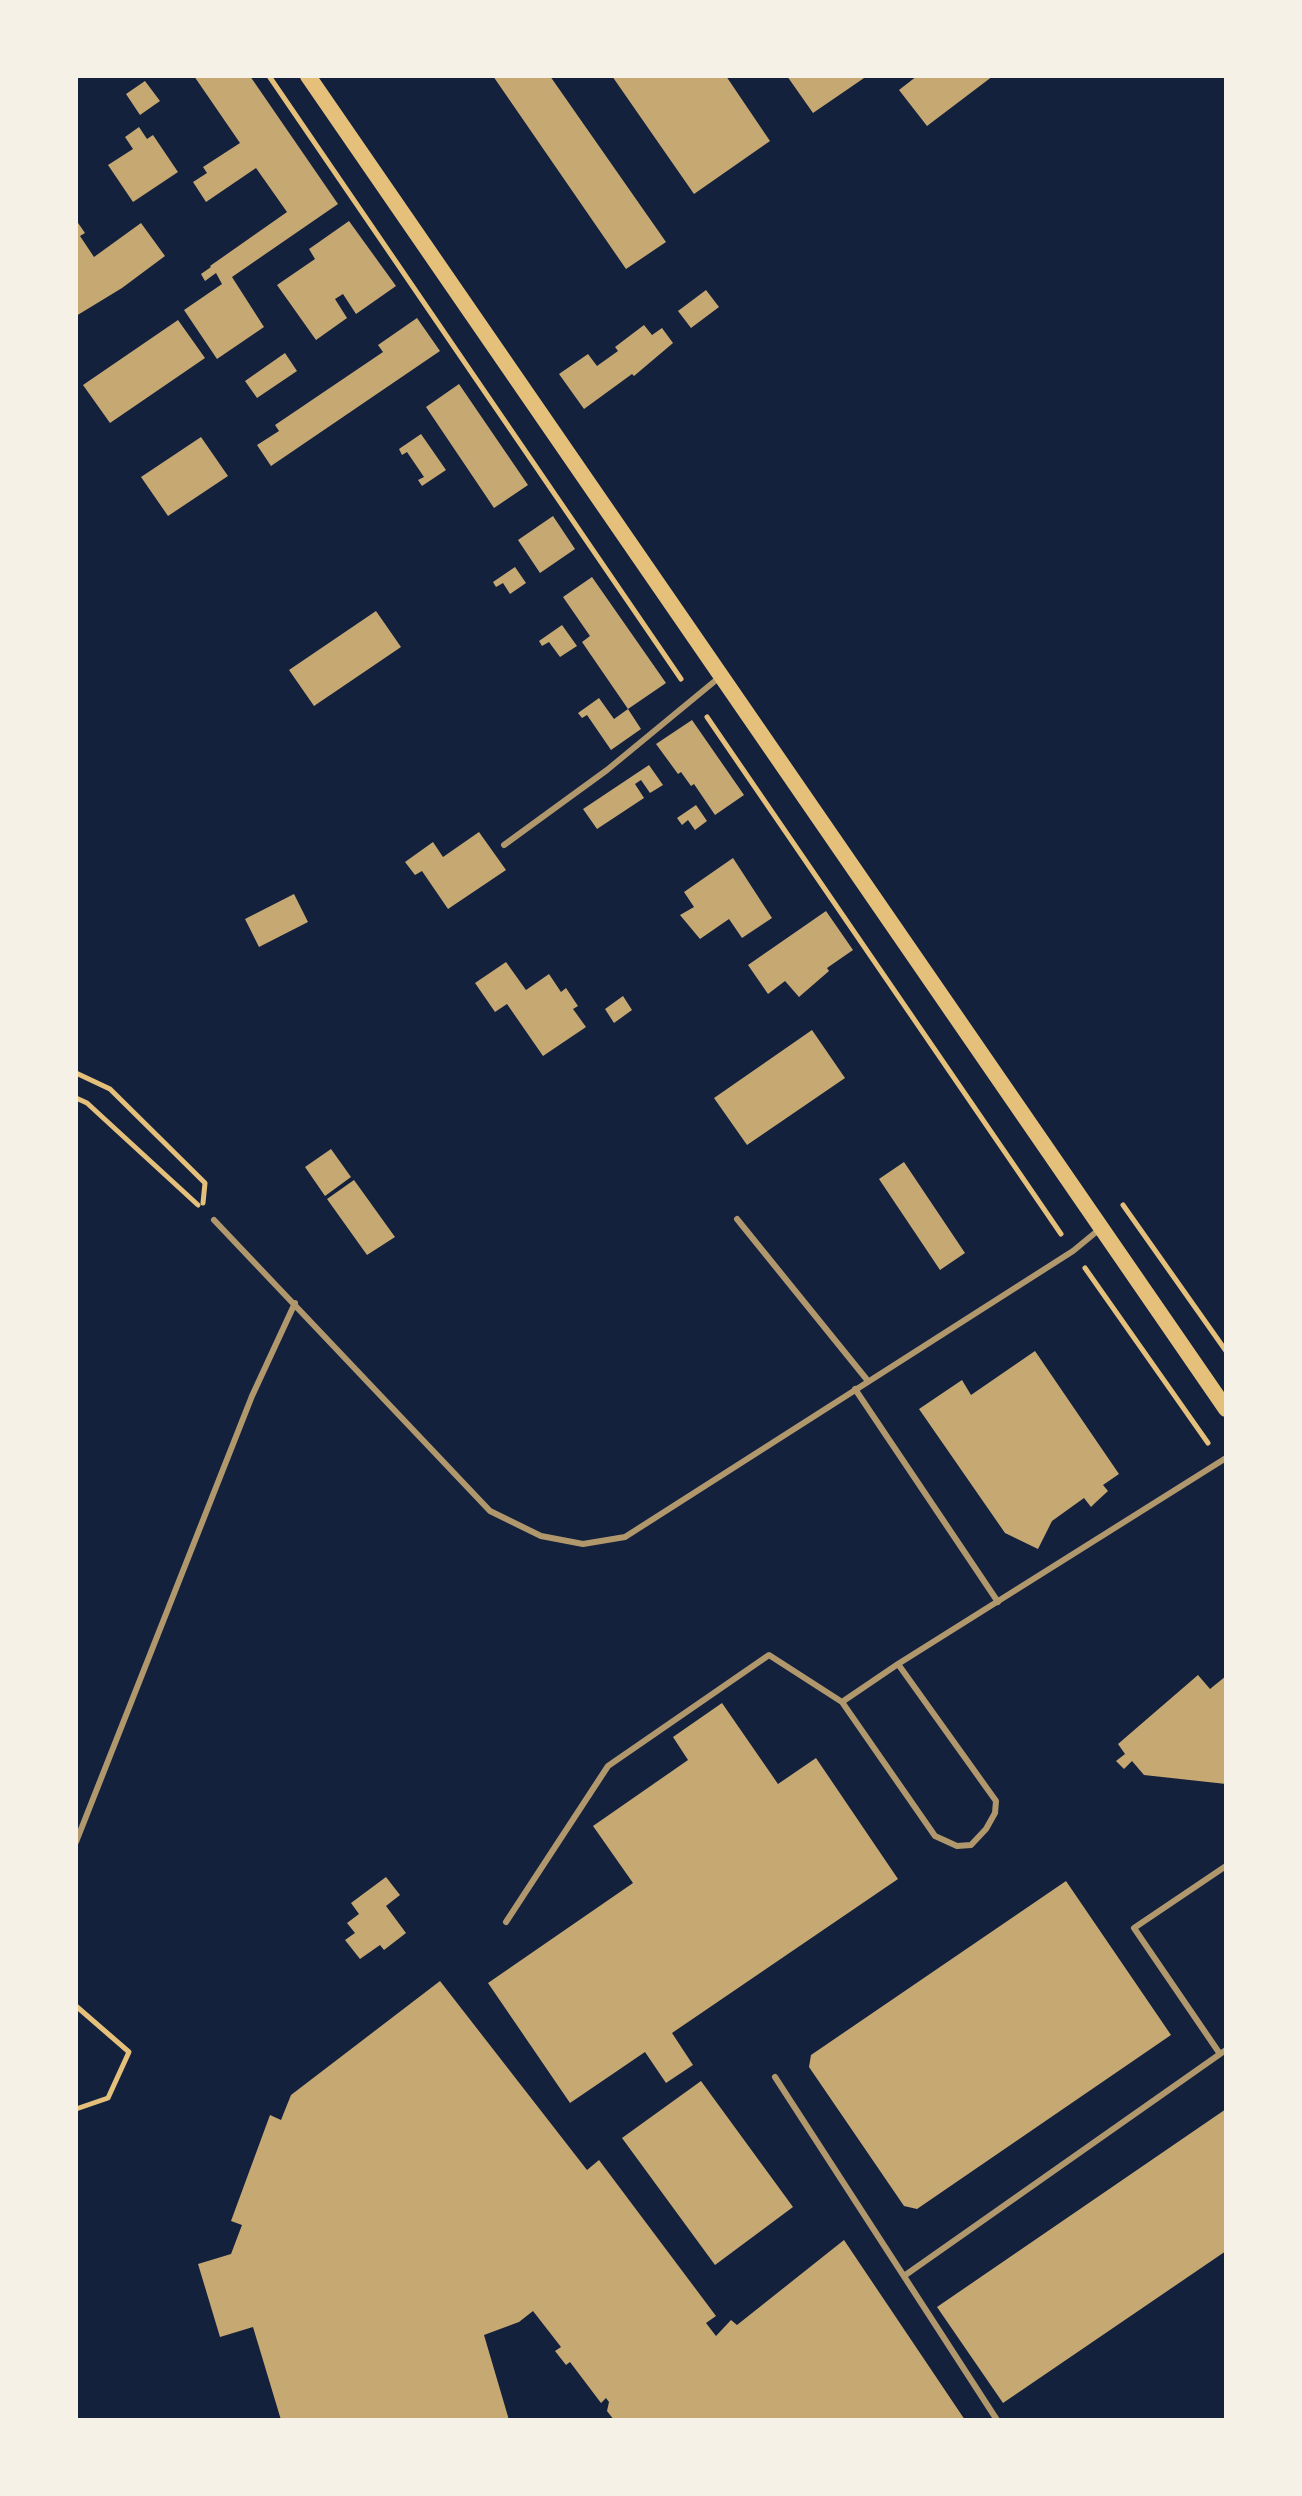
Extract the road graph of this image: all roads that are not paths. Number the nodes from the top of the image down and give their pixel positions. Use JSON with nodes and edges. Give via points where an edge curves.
{"nodes":[{"id":1,"x":308,"y":76,"type":"edge"},
{"id":2,"x":721,"y":676,"type":"junction"},
{"id":3,"x":504,"y":845,"type":"dead end"},
{"id":4,"x":737,"y":1219,"type":"dead end"},
{"id":5,"x":214,"y":1220,"type":"dead end"},
{"id":6,"x":1101,"y":1228,"type":"junction"},
{"id":7,"x":295,"y":1303,"type":"junction"},
{"id":8,"x":868,"y":1381,"type":"junction"},
{"id":9,"x":855,"y":1389,"type":"junction"},
{"id":10,"x":1226,"y":1409,"type":"edge"},
{"id":11,"x":1223,"y":1460,"type":"edge"},
{"id":12,"x":998,"y":1602,"type":"junction"},
{"id":13,"x":898,"y":1664,"type":"junction"},
{"id":14,"x":842,"y":1702,"type":"junction"},
{"id":15,"x":76,"y":1842,"type":"edge"},
{"id":16,"x":1226,"y":1866,"type":"edge"},
{"id":17,"x":506,"y":1922,"type":"dead end"},
{"id":18,"x":1223,"y":2052,"type":"edge"},
{"id":19,"x":775,"y":2077,"type":"dead end"},
{"id":20,"x":904,"y":2276,"type":"junction"},
{"id":21,"x":997,"y":2420,"type":"edge"}],
"edges":[{"from":1,"to":2,"type":"main road"},
{"from":2,"to":3,"type":"lane","via":[[607,770]]},
{"from":2,"to":6,"type":"main road"},
{"from":4,"to":8,"type":"lane"},
{"from":5,"to":7,"type":"lane"},
{"from":6,"to":8,"type":"lane"},
{"from":6,"to":10,"type":"main road"},
{"from":7,"to":9,"type":"lane","via":[[490,1511],[541,1536],[583,1544],[625,1537]]},
{"from":7,"to":15,"type":"lane","via":[[252,1396]]},
{"from":8,"to":9,"type":"lane"},
{"from":9,"to":12,"type":"lane"},
{"from":11,"to":12,"type":"lane"},
{"from":12,"to":13,"type":"lane"},
{"from":13,"to":14,"type":"lane"},
{"from":13,"to":14,"type":"lane","via":[[996,1801],[986,1829],[971,1845],[957,1846],[935,1836]]},
{"from":14,"to":17,"type":"lane","via":[[769,1655],[608,1766]]},
{"from":16,"to":18,"type":"lane","via":[[1134,1928]]},
{"from":18,"to":20,"type":"lane"},
{"from":19,"to":20,"type":"lane"},
{"from":20,"to":21,"type":"lane"}]}
